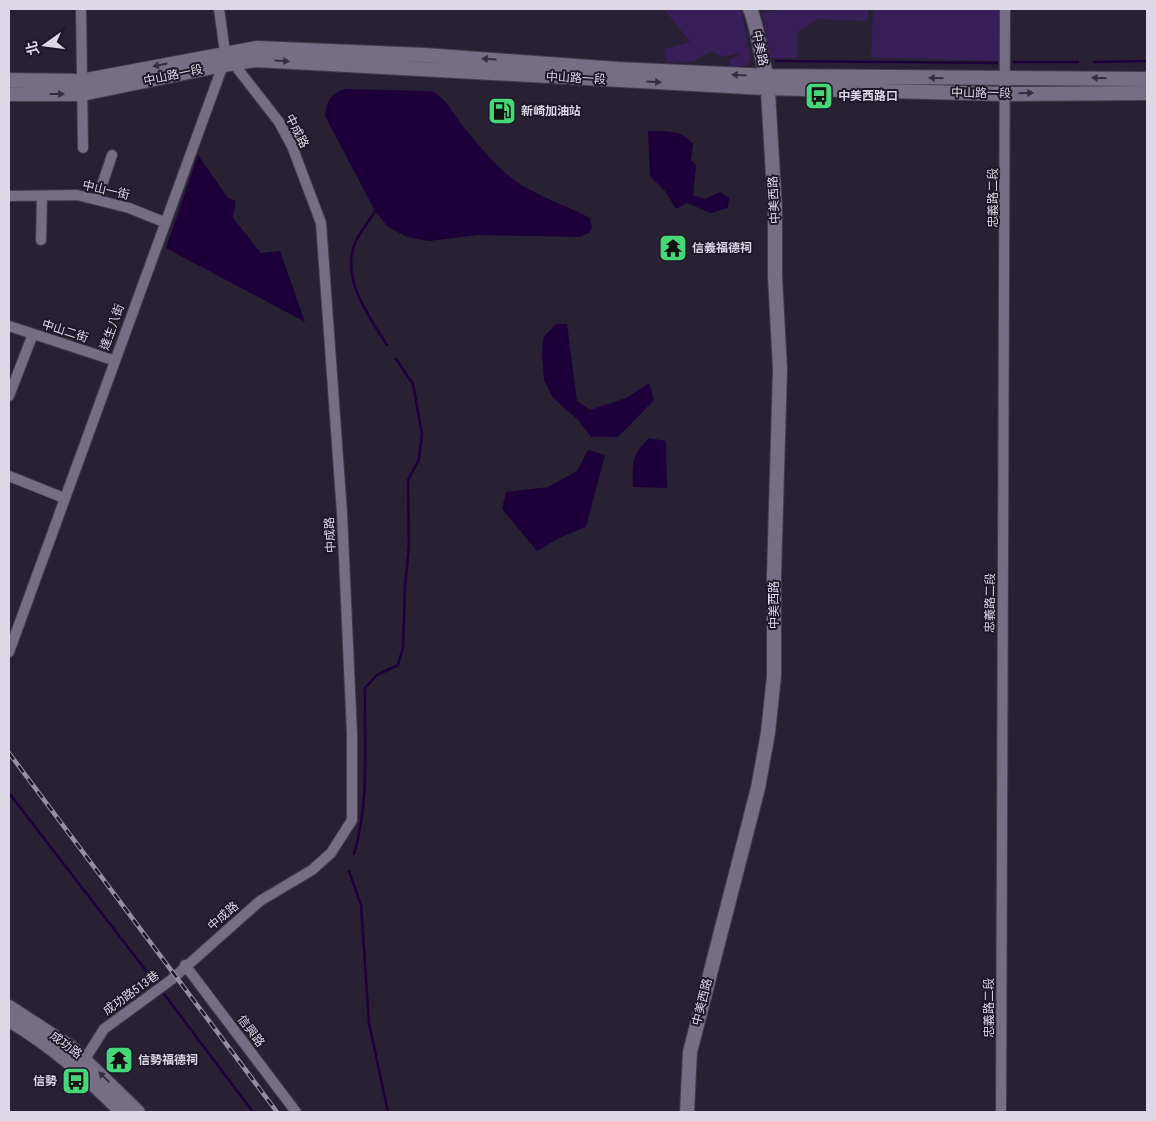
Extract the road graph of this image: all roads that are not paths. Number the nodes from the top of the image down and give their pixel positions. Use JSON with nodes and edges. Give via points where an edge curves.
{"nodes":[{"id":1,"x":81,"y":9,"type":"edge"},
{"id":2,"x":219,"y":9,"type":"edge"},
{"id":3,"x":750,"y":9,"type":"edge"},
{"id":4,"x":1004,"y":9,"type":"edge"},
{"id":5,"x":227,"y":60,"type":"junction"},
{"id":6,"x":1006,"y":79,"type":"junction"},
{"id":7,"x":1147,"y":79,"type":"edge"},
{"id":8,"x":9,"y":80,"type":"edge"},
{"id":9,"x":767,"y":82,"type":"junction"},
{"id":10,"x":82,"y":88,"type":"junction"},
{"id":11,"x":1147,"y":93,"type":"edge"},
{"id":12,"x":9,"y":94,"type":"edge"},
{"id":13,"x":1005,"y":94,"type":"junction"},
{"id":14,"x":83,"y":148,"type":"dead end"},
{"id":15,"x":112,"y":154,"type":"dead end"},
{"id":16,"x":9,"y":196,"type":"edge"},
{"id":17,"x":42,"y":196,"type":"junction"},
{"id":18,"x":97,"y":200,"type":"junction"},
{"id":19,"x":164,"y":222,"type":"junction"},
{"id":20,"x":41,"y":240,"type":"dead end"},
{"id":21,"x":9,"y":326,"type":"edge"},
{"id":22,"x":33,"y":334,"type":"junction"},
{"id":23,"x":113,"y":360,"type":"junction"},
{"id":24,"x":9,"y":396,"type":"edge"},
{"id":25,"x":9,"y":476,"type":"edge"},
{"id":26,"x":64,"y":498,"type":"junction"},
{"id":27,"x":9,"y":652,"type":"edge"},
{"id":28,"x":185,"y":965,"type":"junction"},
{"id":29,"x":9,"y":1007,"type":"edge"},
{"id":30,"x":9,"y":1020,"type":"edge"},
{"id":31,"x":80,"y":1062,"type":"junction"},
{"id":32,"x":122,"y":1112,"type":"edge"},
{"id":33,"x":138,"y":1112,"type":"edge"},
{"id":34,"x":296,"y":1112,"type":"edge"},
{"id":35,"x":687,"y":1112,"type":"edge"},
{"id":36,"x":1001,"y":1112,"type":"edge"}],
"edges":[{"from":1,"to":10,"type":"street"},
{"from":2,"to":5,"type":"street","name":"達生八街"},
{"from":3,"to":9,"type":"street","name":"中美路"},
{"from":4,"to":6,"type":"street","name":"忠義路二段"},
{"from":5,"to":9,"type":"street","name":"中山路一段","via":[[262,48],[617,75]]},
{"from":5,"to":10,"type":"street","name":"中山路一段"},
{"from":5,"to":19,"type":"street","name":"達生八街"},
{"from":5,"to":28,"type":"street","name":"中成路","via":[[279,122],[292,146],[321,223],[342,513],[353,800],[352,820],[331,853],[296,881],[260,901]]},
{"from":7,"to":6,"type":"street","name":"中山路一段","one_way":true},
{"from":6,"to":9,"type":"street","name":"中山路一段","one_way":true},
{"from":6,"to":13,"type":"street","name":"忠義路二段"},
{"from":8,"to":10,"type":"street","name":"中山路一段"},
{"from":9,"to":13,"type":"street","name":"中山路一段"},
{"from":9,"to":35,"type":"street","name":"中美西路","via":[[780,369],[774,676],[758,788],[690,1052]]},
{"from":12,"to":10,"type":"street","name":"中山路一段","one_way":true},
{"from":10,"to":14,"type":"street"},
{"from":13,"to":11,"type":"street","name":"中山路一段","one_way":true},
{"from":13,"to":36,"type":"street","name":"忠義路二段"},
{"from":15,"to":18,"type":"street"},
{"from":16,"to":17,"type":"street","name":"中山一街"},
{"from":17,"to":18,"type":"street","name":"中山一街","via":[[77,195]]},
{"from":17,"to":20,"type":"street"},
{"from":18,"to":19,"type":"street","name":"中山一街"},
{"from":19,"to":23,"type":"street","name":"達生八街"},
{"from":21,"to":22,"type":"street","name":"中山二街"},
{"from":22,"to":23,"type":"street","name":"中山二街"},
{"from":22,"to":24,"type":"street"},
{"from":23,"to":26,"type":"street","name":"達生八街"},
{"from":25,"to":26,"type":"street"},
{"from":26,"to":27,"type":"street","name":"達生八街"},
{"from":28,"to":31,"type":"street","name":"成功路513巷","via":[[171,980],[104,1029]]},
{"from":28,"to":34,"type":"street","name":"信興路"},
{"from":29,"to":31,"type":"street","name":"成功路","via":[[47,1030]]},
{"from":30,"to":31,"type":"street","name":"成功路"},
{"from":31,"to":32,"type":"street","name":"成功路"},
{"from":33,"to":31,"type":"street","name":"成功路","one_way":true}]}
